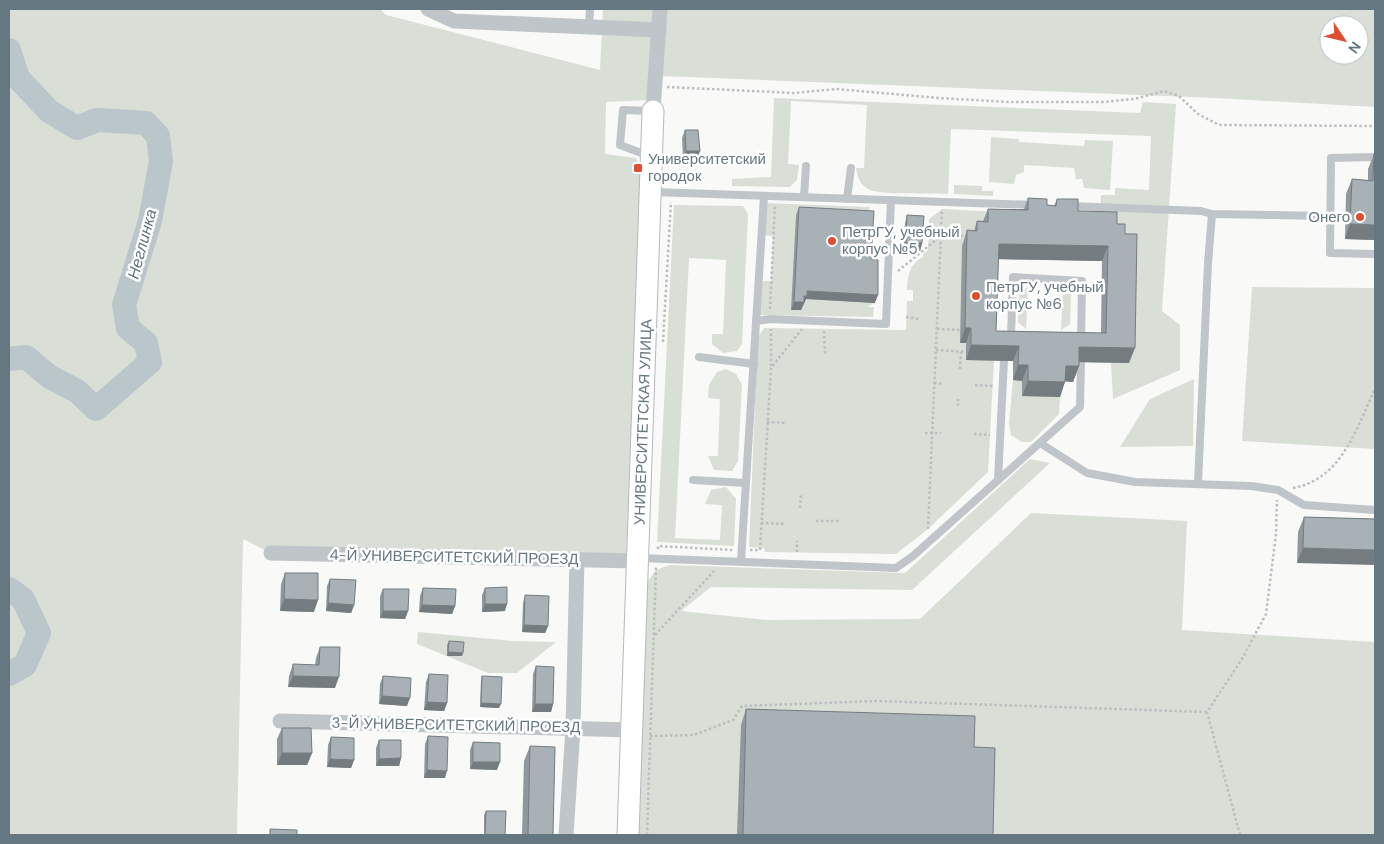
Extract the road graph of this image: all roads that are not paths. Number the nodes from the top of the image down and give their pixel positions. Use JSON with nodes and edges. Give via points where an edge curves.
{"nodes":[{"id":1,"x":428,"y":9,"type":"edge"},
{"id":2,"x":590,"y":9,"type":"edge"},
{"id":3,"x":660,"y":9,"type":"edge"},
{"id":4,"x":589,"y":27,"type":"junction"},
{"id":5,"x":659,"y":30,"type":"junction"},
{"id":6,"x":653,"y":111,"type":"junction"},
{"id":7,"x":652,"y":157,"type":"junction"},
{"id":8,"x":1375,"y":157,"type":"edge"},
{"id":9,"x":806,"y":166,"type":"dead end"},
{"id":10,"x":850,"y":168,"type":"dead end"},
{"id":11,"x":650,"y":192,"type":"junction"},
{"id":12,"x":764,"y":196,"type":"junction"},
{"id":13,"x":804,"y":197,"type":"junction"},
{"id":14,"x":847,"y":199,"type":"junction"},
{"id":15,"x":891,"y":200,"type":"junction"},
{"id":16,"x":1065,"y":206,"type":"edge"},
{"id":17,"x":1045,"y":214,"type":"edge"},
{"id":18,"x":1212,"y":214,"type":"junction"},
{"id":19,"x":1329,"y":216,"type":"junction"},
{"id":20,"x":1375,"y":254,"type":"edge"},
{"id":21,"x":756,"y":321,"type":"junction"},
{"id":22,"x":1011,"y":337,"type":"junction"},
{"id":23,"x":1020,"y":338,"type":"edge"},
{"id":24,"x":1072,"y":338,"type":"edge"},
{"id":25,"x":1081,"y":338,"type":"junction"},
{"id":26,"x":1004,"y":346,"type":"edge"},
{"id":27,"x":1081,"y":348,"type":"edge"},
{"id":28,"x":699,"y":357,"type":"dead end"},
{"id":29,"x":1004,"y":360,"type":"edge"},
{"id":30,"x":1080,"y":362,"type":"edge"},
{"id":31,"x":754,"y":364,"type":"junction"},
{"id":32,"x":1040,"y":443,"type":"junction"},
{"id":33,"x":693,"y":480,"type":"dead end"},
{"id":34,"x":998,"y":480,"type":"junction"},
{"id":35,"x":746,"y":483,"type":"junction"},
{"id":36,"x":1198,"y":483,"type":"junction"},
{"id":37,"x":1375,"y":510,"type":"edge"},
{"id":38,"x":271,"y":553,"type":"dead end"},
{"id":39,"x":646,"y":556,"type":"junction"},
{"id":40,"x":577,"y":560,"type":"junction"},
{"id":41,"x":741,"y":561,"type":"junction"},
{"id":42,"x":280,"y":721,"type":"dead end"},
{"id":43,"x":573,"y":728,"type":"junction"},
{"id":44,"x":641,"y":733,"type":"junction"},
{"id":45,"x":566,"y":835,"type":"edge"},
{"id":46,"x":628,"y":835,"type":"edge"}],
"edges":[{"from":1,"to":4,"type":"street","via":[[454,21]]},
{"from":2,"to":4,"type":"lane"},
{"from":3,"to":5,"type":"street","name":"УНИВЕРСИТЕТСКАЯ УЛИЦА"},
{"from":4,"to":5,"type":"street"},
{"from":5,"to":6,"type":"street","name":"УНИВЕРСИТЕТСКАЯ УЛИЦА"},
{"from":6,"to":7,"type":"street","name":"УНИВЕРСИТЕТСКАЯ УЛИЦА"},
{"from":6,"to":7,"type":"lane","via":[[623,110],[620,145]]},
{"from":7,"to":11,"type":"street","name":"УНИВЕРСИТЕТСКАЯ УЛИЦА"},
{"from":8,"to":19,"type":"lane","via":[[1331,158]]},
{"from":9,"to":13,"type":"lane"},
{"from":10,"to":14,"type":"lane"},
{"from":11,"to":12,"type":"lane"},
{"from":11,"to":39,"type":"street","name":"УНИВЕРСИТЕТСКАЯ УЛИЦА"},
{"from":12,"to":13,"type":"lane"},
{"from":12,"to":21,"type":"lane"},
{"from":13,"to":14,"type":"lane"},
{"from":14,"to":15,"type":"lane"},
{"from":15,"to":17,"type":"lane"},
{"from":15,"to":21,"type":"lane","via":[[886,324],[770,318]]},
{"from":16,"to":18,"type":"lane"},
{"from":18,"to":19,"type":"lane"},
{"from":18,"to":36,"type":"lane"},
{"from":19,"to":20,"type":"lane","via":[[1330,253]]},
{"from":21,"to":31,"type":"lane"},
{"from":22,"to":23,"type":"lane"},
{"from":22,"to":25,"type":"lane","via":[[1013,277],[1082,280]]},
{"from":22,"to":26,"type":"lane"},
{"from":24,"to":25,"type":"lane"},
{"from":25,"to":27,"type":"lane"},
{"from":28,"to":31,"type":"lane"},
{"from":29,"to":34,"type":"lane"},
{"from":30,"to":32,"type":"lane","via":[[1080,407]]},
{"from":31,"to":35,"type":"lane"},
{"from":32,"to":34,"type":"lane"},
{"from":32,"to":36,"type":"lane","via":[[1087,473],[1135,482]]},
{"from":33,"to":35,"type":"lane"},
{"from":34,"to":41,"type":"lane","via":[[896,568]]},
{"from":35,"to":41,"type":"lane"},
{"from":36,"to":37,"type":"lane","via":[[1278,490],[1304,506]]},
{"from":38,"to":40,"type":"street","name":"4-Й УНИВЕРСИТЕТСКИЙ ПРОЕЗД"},
{"from":39,"to":40,"type":"street","name":"4-Й УНИВЕРСИТЕТСКИЙ ПРОЕЗД"},
{"from":39,"to":41,"type":"lane"},
{"from":39,"to":44,"type":"street","name":"УНИВЕРСИТЕТСКАЯ УЛИЦА"},
{"from":40,"to":43,"type":"street"},
{"from":42,"to":43,"type":"street","name":"3-Й УНИВЕРСИТЕТСКИЙ ПРОЕЗД"},
{"from":43,"to":44,"type":"street","name":"3-Й УНИВЕРСИТЕТСКИЙ ПРОЕЗД"},
{"from":43,"to":45,"type":"street"},
{"from":44,"to":46,"type":"street","name":"УНИВЕРСИТЕТСКАЯ УЛИЦА"}]}
